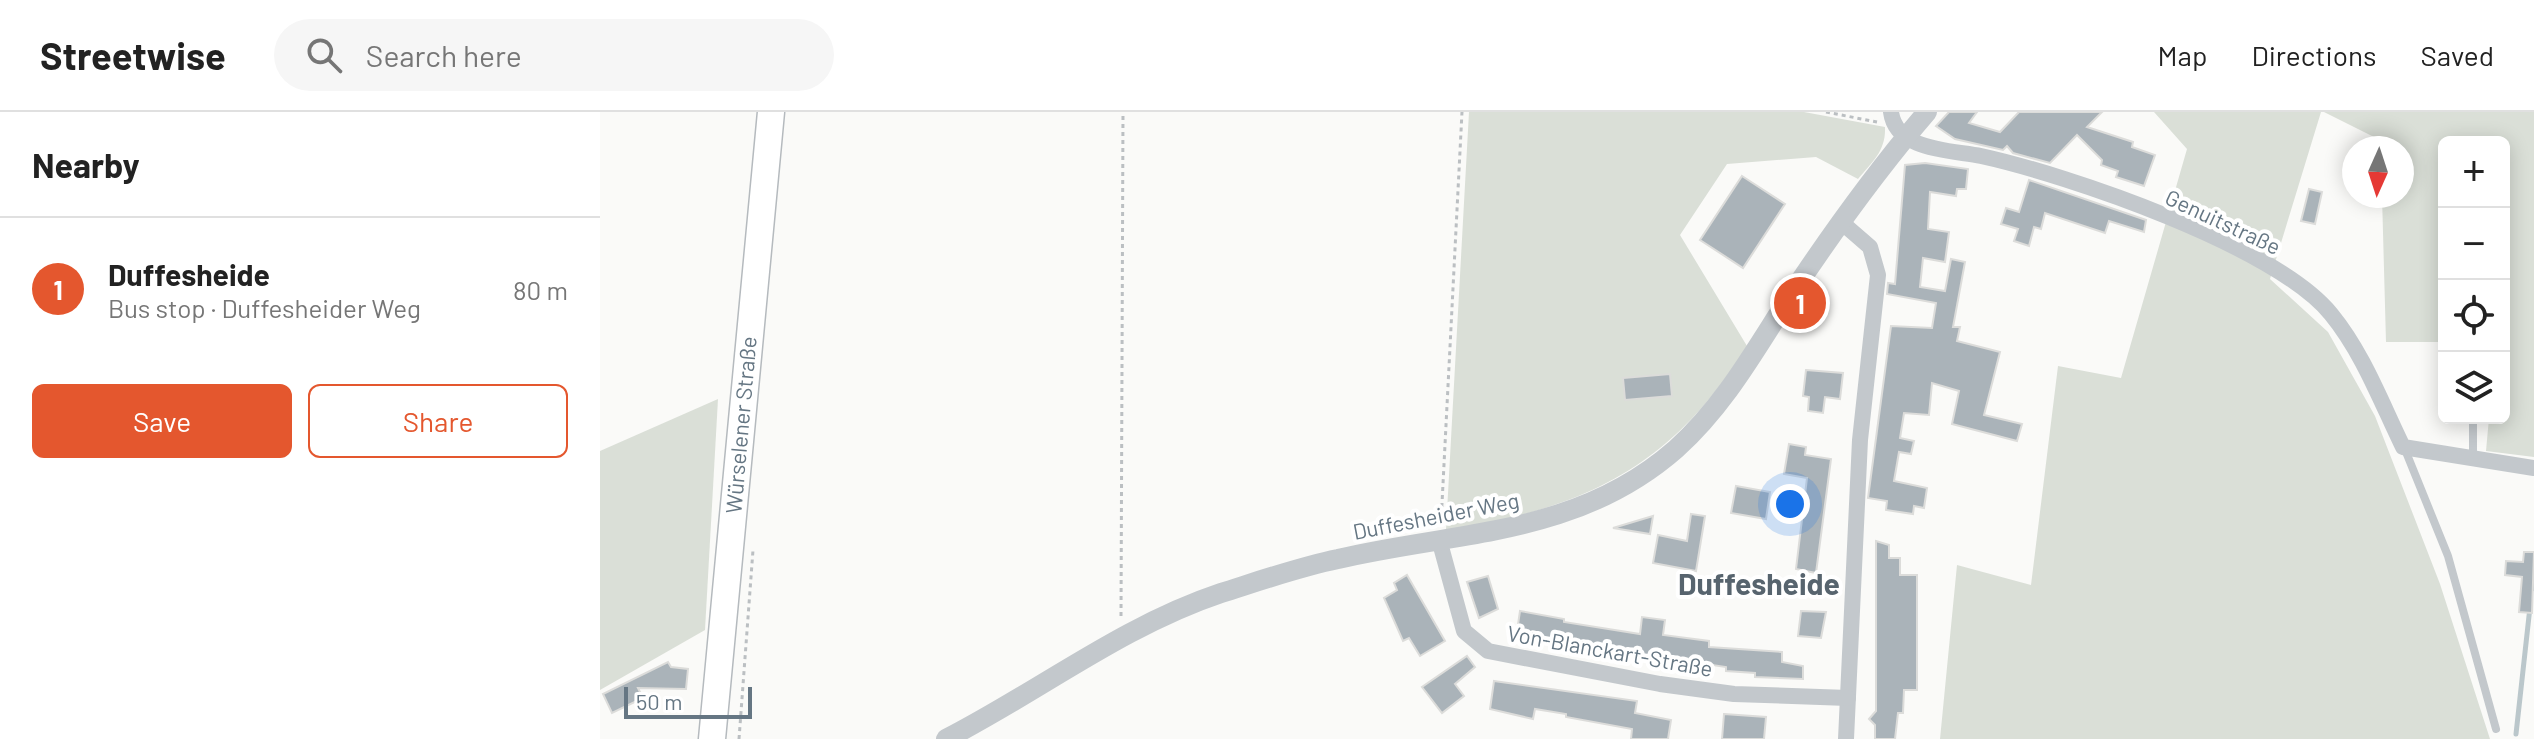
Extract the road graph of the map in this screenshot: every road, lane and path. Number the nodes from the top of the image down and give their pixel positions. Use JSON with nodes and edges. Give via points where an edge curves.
{"nodes":[{"id":1,"x":771,"y":112,"type":"edge"},
{"id":2,"x":1123,"y":112,"type":"edge"},
{"id":3,"x":1462,"y":112,"type":"edge"},
{"id":4,"x":1826,"y":112,"type":"edge"},
{"id":5,"x":1927,"y":112,"type":"edge"},
{"id":6,"x":1896,"y":125,"type":"edge"},
{"id":7,"x":1840,"y":221,"type":"junction"},
{"id":8,"x":2473,"y":424,"type":"edge"},
{"id":9,"x":2403,"y":447,"type":"junction"},
{"id":10,"x":2473,"y":459,"type":"junction"},
{"id":11,"x":2534,"y":468,"type":"edge"},
{"id":12,"x":1440,"y":543,"type":"junction"},
{"id":13,"x":1120,"y":639,"type":"junction"},
{"id":14,"x":1848,"y":698,"type":"junction"},
{"id":15,"x":2496,"y":729,"type":"dead end"},
{"id":16,"x":712,"y":739,"type":"edge"},
{"id":17,"x":946,"y":739,"type":"edge"},
{"id":18,"x":1846,"y":739,"type":"edge"}],
"edges":[{"from":1,"to":16,"type":"main road","name":"Würselener Straße"},
{"from":2,"to":13,"type":"path"},
{"from":3,"to":12,"type":"path"},
{"from":4,"to":6,"type":"path"},
{"from":5,"to":6,"type":"street","name":"Duffesheider Weg"},
{"from":6,"to":7,"type":"street","name":"Duffesheider Weg"},
{"from":6,"to":9,"type":"street","name":"Genuitstraße","via":[[2076,184],[2209,235],[2273,268],[2330,313],[2370,378]]},
{"from":7,"to":12,"type":"street","name":"Duffesheider Weg","via":[[1736,382],[1675,449],[1584,507]]},
{"from":7,"to":14,"type":"street","via":[[1870,247],[1878,275],[1860,440]]},
{"from":8,"to":10,"type":"lane"},
{"from":9,"to":10,"type":"street"},
{"from":9,"to":15,"type":"lane","via":[[2448,556]]},
{"from":10,"to":11,"type":"street"},
{"from":12,"to":13,"type":"street","name":"Duffesheider Weg","via":[[1339,558],[1261,581],[1206,599]]},
{"from":12,"to":14,"type":"street","name":"Von-Blanckart-Straße","via":[[1464,631],[1488,651],[1719,692]]},
{"from":13,"to":17,"type":"street","name":"Duffesheider Weg"},
{"from":14,"to":18,"type":"street"}]}
